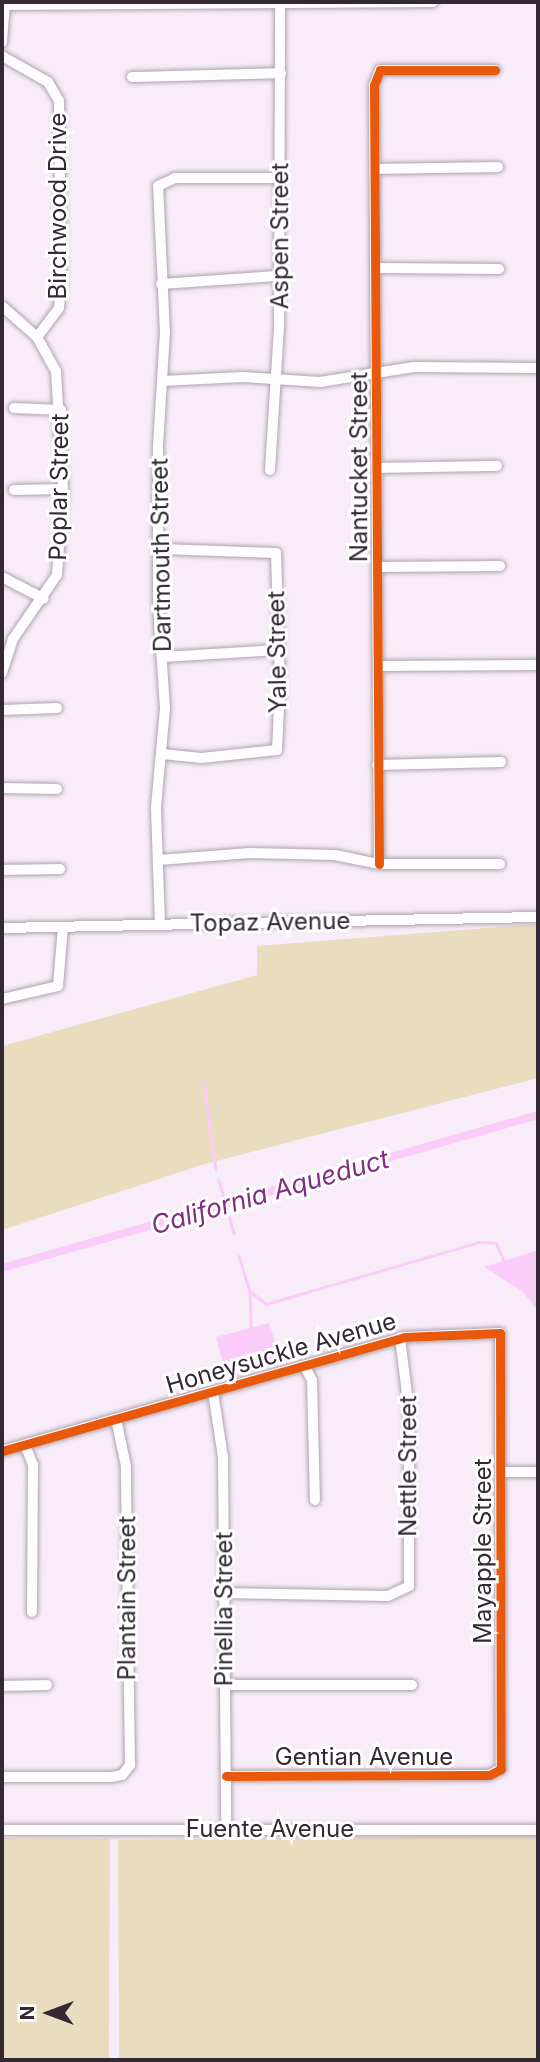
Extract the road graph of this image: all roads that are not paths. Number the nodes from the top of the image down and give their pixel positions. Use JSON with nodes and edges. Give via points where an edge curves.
{"nodes":[{"id":1,"x":433,"y":2,"type":"edge"},
{"id":2,"x":280,"y":3,"type":"edge"},
{"id":3,"x":4,"y":4,"type":"edge"},
{"id":4,"x":2,"y":42,"type":"edge"},
{"id":5,"x":2,"y":56,"type":"edge"},
{"id":6,"x":495,"y":70,"type":"dead end"},
{"id":7,"x":281,"y":73,"type":"junction"},
{"id":8,"x":132,"y":77,"type":"dead end"},
{"id":9,"x":498,"y":167,"type":"dead end"},
{"id":10,"x":376,"y":169,"type":"junction"},
{"id":11,"x":280,"y":178,"type":"junction"},
{"id":12,"x":376,"y":268,"type":"junction"},
{"id":13,"x":499,"y":269,"type":"dead end"},
{"id":14,"x":277,"y":276,"type":"junction"},
{"id":15,"x":161,"y":284,"type":"junction"},
{"id":16,"x":4,"y":312,"type":"edge"},
{"id":17,"x":37,"y":337,"type":"junction"},
{"id":18,"x":538,"y":368,"type":"edge"},
{"id":19,"x":378,"y":371,"type":"junction"},
{"id":20,"x":275,"y":377,"type":"junction"},
{"id":21,"x":162,"y":381,"type":"junction"},
{"id":22,"x":14,"y":408,"type":"dead end"},
{"id":23,"x":61,"y":410,"type":"junction"},
{"id":24,"x":497,"y":466,"type":"dead end"},
{"id":25,"x":379,"y":468,"type":"junction"},
{"id":26,"x":270,"y":470,"type":"dead end"},
{"id":27,"x":63,"y":489,"type":"junction"},
{"id":28,"x":15,"y":490,"type":"dead end"},
{"id":29,"x":162,"y":549,"type":"junction"},
{"id":30,"x":500,"y":566,"type":"dead end"},
{"id":31,"x":378,"y":567,"type":"junction"},
{"id":32,"x":2,"y":577,"type":"edge"},
{"id":33,"x":44,"y":599,"type":"junction"},
{"id":34,"x":278,"y":650,"type":"junction"},
{"id":35,"x":163,"y":657,"type":"junction"},
{"id":36,"x":538,"y":665,"type":"edge"},
{"id":37,"x":380,"y":666,"type":"junction"},
{"id":38,"x":2,"y":673,"type":"edge"},
{"id":39,"x":57,"y":708,"type":"dead end"},
{"id":40,"x":2,"y":710,"type":"edge"},
{"id":41,"x":162,"y":754,"type":"junction"},
{"id":42,"x":501,"y":762,"type":"dead end"},
{"id":43,"x":377,"y":765,"type":"junction"},
{"id":44,"x":2,"y":788,"type":"edge"},
{"id":45,"x":57,"y":789,"type":"dead end"},
{"id":46,"x":159,"y":860,"type":"junction"},
{"id":47,"x":379,"y":864,"type":"junction"},
{"id":48,"x":500,"y":864,"type":"dead end"},
{"id":49,"x":60,"y":869,"type":"dead end"},
{"id":50,"x":2,"y":870,"type":"edge"},
{"id":51,"x":538,"y":918,"type":"edge"},
{"id":52,"x":160,"y":924,"type":"junction"},
{"id":53,"x":63,"y":927,"type":"junction"},
{"id":54,"x":2,"y":928,"type":"edge"},
{"id":55,"x":2,"y":999,"type":"edge"},
{"id":56,"x":500,"y":1334,"type":"joint"},
{"id":57,"x":400,"y":1338,"type":"junction"},
{"id":58,"x":305,"y":1367,"type":"junction"},
{"id":59,"x":213,"y":1392,"type":"junction"},
{"id":60,"x":116,"y":1419,"type":"junction"},
{"id":61,"x":25,"y":1445,"type":"junction"},
{"id":62,"x":2,"y":1451,"type":"edge"},
{"id":63,"x":501,"y":1472,"type":"junction"},
{"id":64,"x":538,"y":1472,"type":"edge"},
{"id":65,"x":315,"y":1500,"type":"dead end"},
{"id":66,"x":223,"y":1593,"type":"junction"},
{"id":67,"x":32,"y":1612,"type":"dead end"},
{"id":68,"x":47,"y":1685,"type":"dead end"},
{"id":69,"x":224,"y":1685,"type":"junction"},
{"id":70,"x":412,"y":1685,"type":"dead end"},
{"id":71,"x":2,"y":1686,"type":"edge"},
{"id":72,"x":501,"y":1769,"type":"joint"},
{"id":73,"x":226,"y":1776,"type":"junction"},
{"id":74,"x":2,"y":1777,"type":"edge"},
{"id":75,"x":226,"y":1828,"type":"junction"},
{"id":76,"x":2,"y":1830,"type":"edge"},
{"id":77,"x":538,"y":1830,"type":"edge"}],
"edges":[{"from":1,"to":2,"type":"street"},
{"from":2,"to":3,"type":"street"},
{"from":2,"to":7,"type":"street","name":"Aspen Street"},
{"from":3,"to":4,"type":"street"},
{"from":5,"to":17,"type":"street","name":"Birchwood Drive","via":[[48,82],[59,102],[61,288],[59,308]]},
{"from":6,"to":10,"type":"street","name":"Nantucket Street","via":[[380,70],[374,85]]},
{"from":7,"to":8,"type":"street"},
{"from":7,"to":11,"type":"street","name":"Aspen Street"},
{"from":9,"to":10,"type":"street"},
{"from":10,"to":12,"type":"street","name":"Nantucket Street"},
{"from":11,"to":14,"type":"street","name":"Aspen Street"},
{"from":11,"to":15,"type":"street","name":"Dartmouth Street","via":[[175,178],[158,186]]},
{"from":12,"to":13,"type":"street"},
{"from":12,"to":19,"type":"street","name":"Nantucket Street"},
{"from":14,"to":15,"type":"street"},
{"from":14,"to":20,"type":"street","name":"Aspen Street"},
{"from":15,"to":21,"type":"street","name":"Dartmouth Street"},
{"from":16,"to":17,"type":"street","name":"Poplar Street"},
{"from":17,"to":23,"type":"street","name":"Poplar Street","via":[[55,371]]},
{"from":18,"to":19,"type":"street"},
{"from":19,"to":20,"type":"street","via":[[363,379],[320,382]]},
{"from":19,"to":25,"type":"street","name":"Nantucket Street"},
{"from":20,"to":21,"type":"street"},
{"from":20,"to":26,"type":"street","name":"Aspen Street"},
{"from":21,"to":29,"type":"street","name":"Dartmouth Street"},
{"from":22,"to":23,"type":"street"},
{"from":23,"to":27,"type":"street","name":"Poplar Street"},
{"from":24,"to":25,"type":"street"},
{"from":25,"to":31,"type":"street","name":"Nantucket Street"},
{"from":27,"to":28,"type":"street"},
{"from":27,"to":33,"type":"street","name":"Poplar Street","via":[[57,575]]},
{"from":29,"to":34,"type":"street","name":"Yale Street","via":[[275,553]]},
{"from":29,"to":35,"type":"street","name":"Dartmouth Street","via":[[158,604]]},
{"from":30,"to":31,"type":"street"},
{"from":31,"to":37,"type":"street","name":"Nantucket Street"},
{"from":32,"to":33,"type":"street"},
{"from":33,"to":38,"type":"street","name":"Poplar Street","via":[[13,639]]},
{"from":34,"to":35,"type":"street"},
{"from":34,"to":41,"type":"street","name":"Yale Street","via":[[277,750],[201,758]]},
{"from":35,"to":41,"type":"street","name":"Dartmouth Street"},
{"from":36,"to":37,"type":"street"},
{"from":37,"to":43,"type":"street","name":"Nantucket Street"},
{"from":39,"to":40,"type":"street"},
{"from":41,"to":46,"type":"street","name":"Dartmouth Street"},
{"from":42,"to":43,"type":"street"},
{"from":43,"to":47,"type":"street","name":"Nantucket Street"},
{"from":44,"to":45,"type":"street"},
{"from":46,"to":47,"type":"street","via":[[250,853],[335,855]]},
{"from":46,"to":52,"type":"street","name":"Dartmouth Street"},
{"from":47,"to":48,"type":"street"},
{"from":49,"to":50,"type":"street"},
{"from":51,"to":52,"type":"street","name":"Topaz Avenue"},
{"from":52,"to":53,"type":"street","name":"Topaz Avenue"},
{"from":53,"to":54,"type":"street","name":"Topaz Avenue"},
{"from":53,"to":55,"type":"street","via":[[58,986]]},
{"from":56,"to":57,"type":"street","name":"Honeysuckle Avenue"},
{"from":56,"to":63,"type":"street","name":"Mayapple Street"},
{"from":57,"to":58,"type":"street","name":"Honeysuckle Avenue"},
{"from":57,"to":66,"type":"street","name":"Nettle Street","via":[[409,1410],[409,1586],[403,1593]]},
{"from":58,"to":59,"type":"street","name":"Honeysuckle Avenue"},
{"from":58,"to":65,"type":"street","via":[[312,1380]]},
{"from":59,"to":60,"type":"street","name":"Honeysuckle Avenue"},
{"from":59,"to":66,"type":"street","name":"Pinellia Street","via":[[223,1457]]},
{"from":60,"to":61,"type":"street","name":"Honeysuckle Avenue"},
{"from":60,"to":74,"type":"street","name":"Plantain Street","via":[[126,1466],[130,1765],[122,1775]]},
{"from":61,"to":62,"type":"street","name":"Honeysuckle Avenue"},
{"from":61,"to":67,"type":"street","via":[[33,1465]]},
{"from":63,"to":64,"type":"street"},
{"from":63,"to":72,"type":"street","name":"Mayapple Street"},
{"from":66,"to":69,"type":"street","name":"Pinellia Street"},
{"from":68,"to":71,"type":"street"},
{"from":69,"to":70,"type":"street"},
{"from":69,"to":73,"type":"street","name":"Pinellia Street"},
{"from":72,"to":73,"type":"street","name":"Gentian Avenue","via":[[475,1775]]},
{"from":73,"to":75,"type":"street","name":"Pinellia Street"},
{"from":75,"to":76,"type":"street","name":"Fuente Avenue"},
{"from":75,"to":77,"type":"street","name":"Fuente Avenue"}]}
